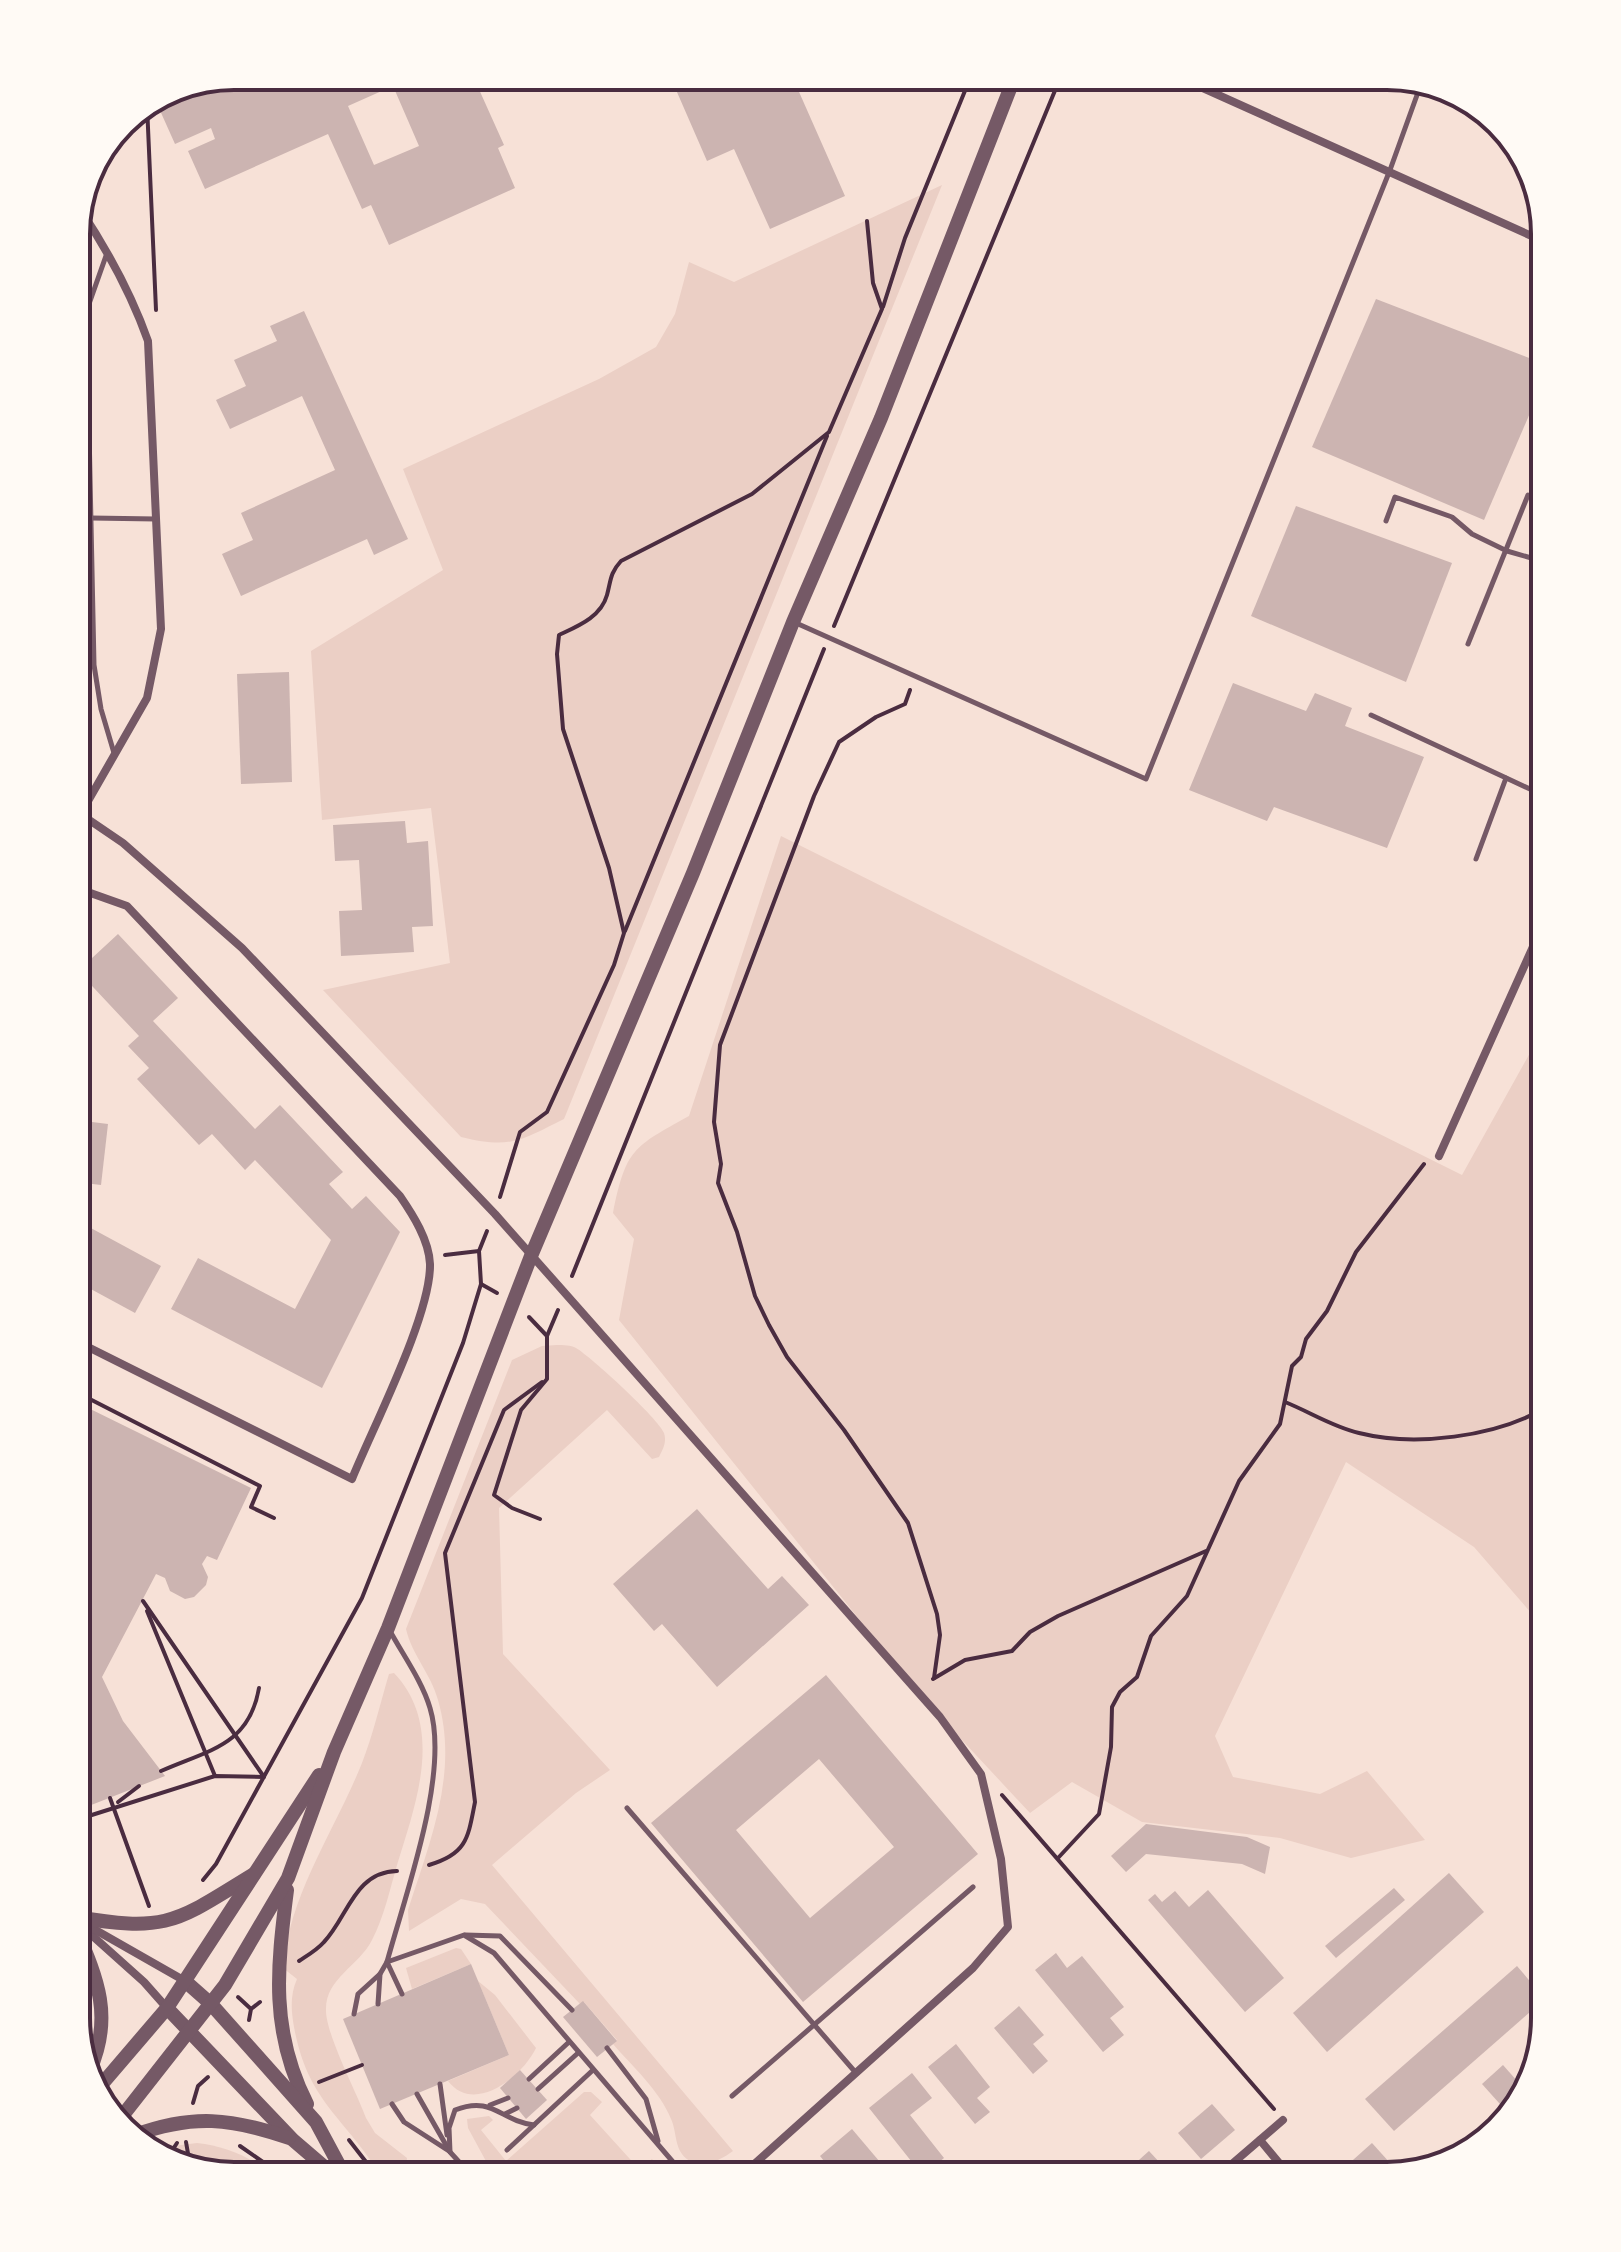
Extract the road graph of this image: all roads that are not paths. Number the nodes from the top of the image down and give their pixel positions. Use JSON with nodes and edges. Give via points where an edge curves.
{"nodes":[{"id":1,"x":1010,"y":90,"type":"edge"},
{"id":2,"x":1208,"y":90,"type":"edge"},
{"id":3,"x":1418,"y":94,"type":"edge"},
{"id":4,"x":1390,"y":170,"type":"junction"},
{"id":5,"x":90,"y":224,"type":"edge"},
{"id":6,"x":1531,"y":235,"type":"edge"},
{"id":7,"x":108,"y":252,"type":"junction"},
{"id":8,"x":90,"y":301,"type":"edge"},
{"id":9,"x":90,"y":411,"type":"edge"},
{"id":10,"x":1528,"y":495,"type":"dead end"},
{"id":11,"x":91,"y":518,"type":"junction"},
{"id":12,"x":157,"y":519,"type":"junction"},
{"id":13,"x":1386,"y":521,"type":"dead end"},
{"id":14,"x":1507,"y":551,"type":"junction"},
{"id":15,"x":1531,"y":558,"type":"edge"},
{"id":16,"x":793,"y":622,"type":"junction"},
{"id":17,"x":1468,"y":644,"type":"dead end"},
{"id":18,"x":1371,"y":715,"type":"dead end"},
{"id":19,"x":116,"y":759,"type":"junction"},
{"id":20,"x":1506,"y":778,"type":"junction"},
{"id":21,"x":1531,"y":790,"type":"edge"},
{"id":22,"x":90,"y":798,"type":"edge"},
{"id":23,"x":90,"y":824,"type":"edge"},
{"id":24,"x":1476,"y":859,"type":"dead end"},
{"id":25,"x":90,"y":891,"type":"edge"},
{"id":26,"x":1531,"y":951,"type":"edge"},
{"id":27,"x":1439,"y":1156,"type":"road end"},
{"id":28,"x":531,"y":1256,"type":"junction"},
{"id":29,"x":90,"y":1348,"type":"edge"},
{"id":30,"x":388,"y":1628,"type":"junction"},
{"id":31,"x":334,"y":1752,"type":"junction"},
{"id":32,"x":627,"y":1808,"type":"dead end"},
{"id":33,"x":258,"y":1871,"type":"junction"},
{"id":34,"x":288,"y":1878,"type":"junction"},
{"id":35,"x":973,"y":1887,"type":"dead end"},
{"id":36,"x":90,"y":1921,"type":"edge"},
{"id":37,"x":90,"y":1927,"type":"edge"},
{"id":38,"x":90,"y":1932,"type":"edge"},
{"id":39,"x":464,"y":1935,"type":"junction"},
{"id":40,"x":90,"y":1961,"type":"edge"},
{"id":41,"x":387,"y":1962,"type":"junction"},
{"id":42,"x":380,"y":1974,"type":"junction"},
{"id":43,"x":185,"y":1981,"type":"junction"},
{"id":44,"x":402,"y":1994,"type":"dead end"},
{"id":45,"x":211,"y":2004,"type":"junction"},
{"id":46,"x":378,"y":2004,"type":"dead end"},
{"id":47,"x":167,"y":2008,"type":"junction"},
{"id":48,"x":572,"y":2010,"type":"dead end"},
{"id":49,"x":354,"y":2014,"type":"dead end"},
{"id":50,"x":814,"y":2025,"type":"junction"},
{"id":51,"x":191,"y":2031,"type":"junction"},
{"id":52,"x":569,"y":2042,"type":"junction"},
{"id":53,"x":607,"y":2048,"type":"dead end"},
{"id":54,"x":578,"y":2053,"type":"junction"},
{"id":55,"x":96,"y":2057,"type":"edge"},
{"id":56,"x":593,"y":2070,"type":"junction"},
{"id":57,"x":856,"y":2073,"type":"junction"},
{"id":58,"x":529,"y":2079,"type":"dead end"},
{"id":59,"x":105,"y":2081,"type":"edge"},
{"id":60,"x":440,"y":2084,"type":"dead end"},
{"id":61,"x":538,"y":2089,"type":"dead end"},
{"id":62,"x":417,"y":2094,"type":"dead end"},
{"id":63,"x":732,"y":2096,"type":"dead end"},
{"id":64,"x":508,"y":2098,"type":"dead end"},
{"id":65,"x":392,"y":2104,"type":"dead end"},
{"id":66,"x":489,"y":2105,"type":"junction"},
{"id":67,"x":517,"y":2108,"type":"dead end"},
{"id":68,"x":125,"y":2112,"type":"edge"},
{"id":69,"x":505,"y":2114,"type":"junction"},
{"id":70,"x":1283,"y":2120,"type":"road end"},
{"id":71,"x":316,"y":2122,"type":"junction"},
{"id":72,"x":534,"y":2125,"type":"junction"},
{"id":73,"x":146,"y":2131,"type":"edge"},
{"id":74,"x":293,"y":2140,"type":"junction"},
{"id":75,"x":1260,"y":2140,"type":"junction"},
{"id":76,"x":659,"y":2145,"type":"junction"},
{"id":77,"x":507,"y":2150,"type":"dead end"},
{"id":78,"x":450,"y":2152,"type":"junction"},
{"id":79,"x":319,"y":2162,"type":"edge"},
{"id":80,"x":337,"y":2162,"type":"edge"},
{"id":81,"x":459,"y":2162,"type":"edge"},
{"id":82,"x":673,"y":2162,"type":"edge"},
{"id":83,"x":757,"y":2162,"type":"edge"},
{"id":84,"x":1234,"y":2162,"type":"edge"},
{"id":85,"x":1278,"y":2162,"type":"edge"}],
"edges":[{"from":1,"to":16,"type":"street","via":[[887,404]]},
{"from":2,"to":4,"type":"street"},
{"from":3,"to":4,"type":"lane"},
{"from":4,"to":6,"type":"street"},
{"from":4,"to":16,"type":"lane","via":[[1146,779]]},
{"from":5,"to":7,"type":"street"},
{"from":7,"to":8,"type":"lane"},
{"from":7,"to":12,"type":"street","via":[[148,341]]},
{"from":9,"to":11,"type":"lane"},
{"from":10,"to":14,"type":"lane"},
{"from":11,"to":12,"type":"lane"},
{"from":11,"to":19,"type":"lane","via":[[94,665]]},
{"from":12,"to":19,"type":"street","via":[[161,629],[147,698]]},
{"from":13,"to":14,"type":"lane","via":[[1395,497],[1452,517]]},
{"from":14,"to":15,"type":"lane"},
{"from":14,"to":17,"type":"lane"},
{"from":16,"to":28,"type":"street"},
{"from":18,"to":20,"type":"lane"},
{"from":19,"to":22,"type":"street"},
{"from":20,"to":21,"type":"lane"},
{"from":20,"to":24,"type":"lane"},
{"from":23,"to":28,"type":"street","via":[[156,870],[242,948]]},
{"from":25,"to":29,"type":"street","via":[[127,906],[400,1196],[415,1217],[429,1256],[425,1302],[352,1479]]},
{"from":26,"to":27,"type":"street"},
{"from":28,"to":30,"type":"street"},
{"from":28,"to":57,"type":"street","via":[[920,1695],[981,1774],[1001,1859],[1008,1927],[973,1968]]},
{"from":30,"to":31,"type":"street"},
{"from":30,"to":41,"type":"lane","via":[[429,1707],[435,1734],[434,1775]]},
{"from":31,"to":33,"type":"street"},
{"from":31,"to":34,"type":"street"},
{"from":32,"to":50,"type":"lane"},
{"from":33,"to":36,"type":"street","via":[[183,1917],[160,1924]]},
{"from":33,"to":43,"type":"street"},
{"from":34,"to":45,"type":"street"},
{"from":34,"to":71,"type":"street","via":[[276,1989],[294,2078]]},
{"from":35,"to":50,"type":"lane"},
{"from":37,"to":43,"type":"street"},
{"from":38,"to":47,"type":"street"},
{"from":39,"to":41,"type":"lane"},
{"from":39,"to":48,"type":"lane","via":[[500,1936]]},
{"from":39,"to":52,"type":"lane","via":[[494,1953]]},
{"from":40,"to":55,"type":"street","via":[[104,2014]]},
{"from":41,"to":42,"type":"lane"},
{"from":41,"to":44,"type":"lane"},
{"from":42,"to":46,"type":"lane"},
{"from":42,"to":49,"type":"lane","via":[[358,1994]]},
{"from":43,"to":45,"type":"street"},
{"from":43,"to":47,"type":"street"},
{"from":45,"to":51,"type":"street"},
{"from":45,"to":71,"type":"street"},
{"from":47,"to":51,"type":"street"},
{"from":47,"to":59,"type":"street"},
{"from":50,"to":57,"type":"lane"},
{"from":50,"to":63,"type":"lane"},
{"from":51,"to":68,"type":"street"},
{"from":51,"to":74,"type":"street"},
{"from":52,"to":54,"type":"lane"},
{"from":52,"to":58,"type":"lane"},
{"from":53,"to":76,"type":"lane","via":[[646,2099]]},
{"from":54,"to":56,"type":"lane"},
{"from":54,"to":61,"type":"lane"},
{"from":56,"to":72,"type":"lane"},
{"from":56,"to":76,"type":"lane"},
{"from":57,"to":83,"type":"street"},
{"from":60,"to":78,"type":"lane"},
{"from":62,"to":78,"type":"lane"},
{"from":64,"to":66,"type":"lane"},
{"from":65,"to":78,"type":"lane","via":[[404,2122]]},
{"from":66,"to":69,"type":"lane"},
{"from":66,"to":78,"type":"lane","via":[[455,2110]]},
{"from":67,"to":69,"type":"lane"},
{"from":69,"to":72,"type":"lane","via":[[519,2124]]},
{"from":70,"to":75,"type":"street"},
{"from":71,"to":80,"type":"street"},
{"from":72,"to":77,"type":"lane"},
{"from":73,"to":74,"type":"street","via":[[214,2119]]},
{"from":74,"to":79,"type":"street"},
{"from":75,"to":84,"type":"street"},
{"from":75,"to":85,"type":"street"},
{"from":76,"to":82,"type":"lane"},
{"from":78,"to":81,"type":"lane"}]}
